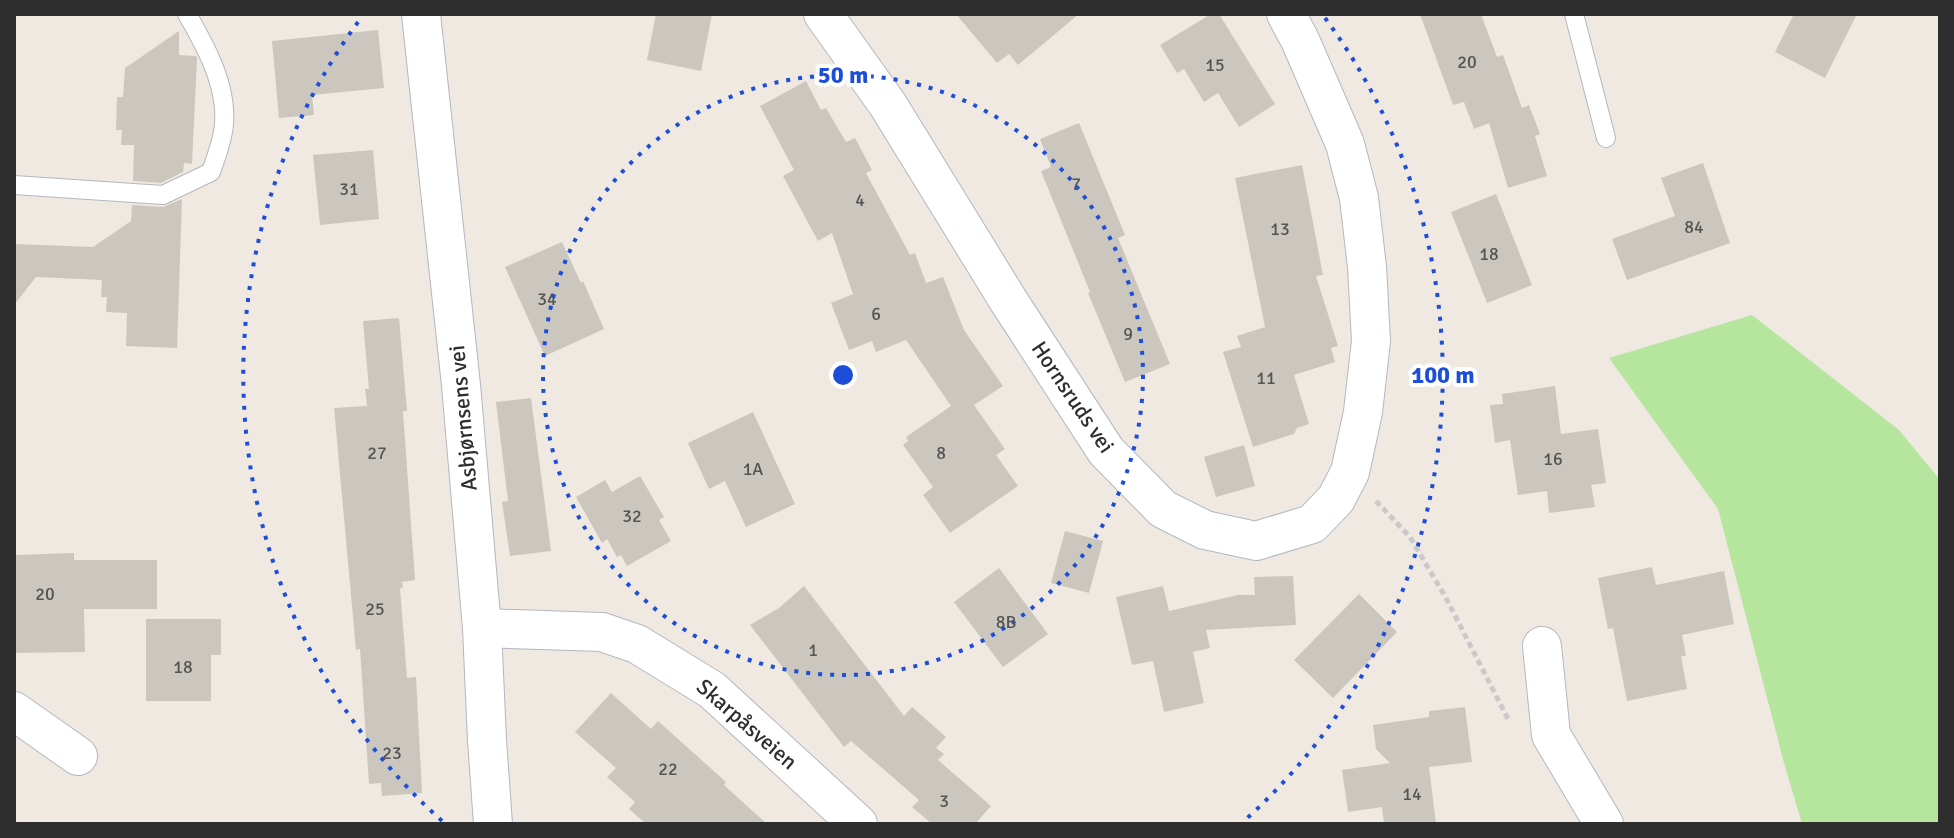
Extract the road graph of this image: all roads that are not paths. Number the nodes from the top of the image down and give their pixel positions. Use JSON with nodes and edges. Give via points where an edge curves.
{"nodes":[{"id":1,"x":187,"y":14,"type":"edge"},
{"id":2,"x":421,"y":14,"type":"edge"},
{"id":3,"x":823,"y":14,"type":"edge"},
{"id":4,"x":1286,"y":14,"type":"edge"},
{"id":5,"x":1574,"y":14,"type":"edge"},
{"id":6,"x":1606,"y":138,"type":"dead end"},
{"id":7,"x":14,"y":185,"type":"edge"},
{"id":8,"x":482,"y":628,"type":"junction"},
{"id":9,"x":1542,"y":646,"type":"dead end"},
{"id":10,"x":14,"y":711,"type":"edge"},
{"id":11,"x":78,"y":756,"type":"dead end"},
{"id":12,"x":493,"y":824,"type":"edge"},
{"id":13,"x":858,"y":824,"type":"edge"},
{"id":14,"x":1604,"y":824,"type":"edge"}],
"edges":[{"from":1,"to":7,"type":"lane","via":[[221,86],[225,126],[211,172],[163,195]]},
{"from":2,"to":8,"type":"street","name":"Asbjørnsens vei"},
{"from":3,"to":4,"type":"street","name":"Hornsruds vei","via":[[888,105],[1106,451],[1163,509],[1205,530],[1256,541],[1312,524],[1336,499],[1350,472],[1371,341],[1359,198],[1345,144]]},
{"from":5,"to":6,"type":"lane"},
{"from":8,"to":12,"type":"street","name":"Asbjørnsens vei"},
{"from":8,"to":13,"type":"street","name":"Skarpåsveien","via":[[602,632],[637,644],[712,690]]},
{"from":9,"to":14,"type":"street","via":[[1551,735]]},
{"from":10,"to":11,"type":"street"}]}
